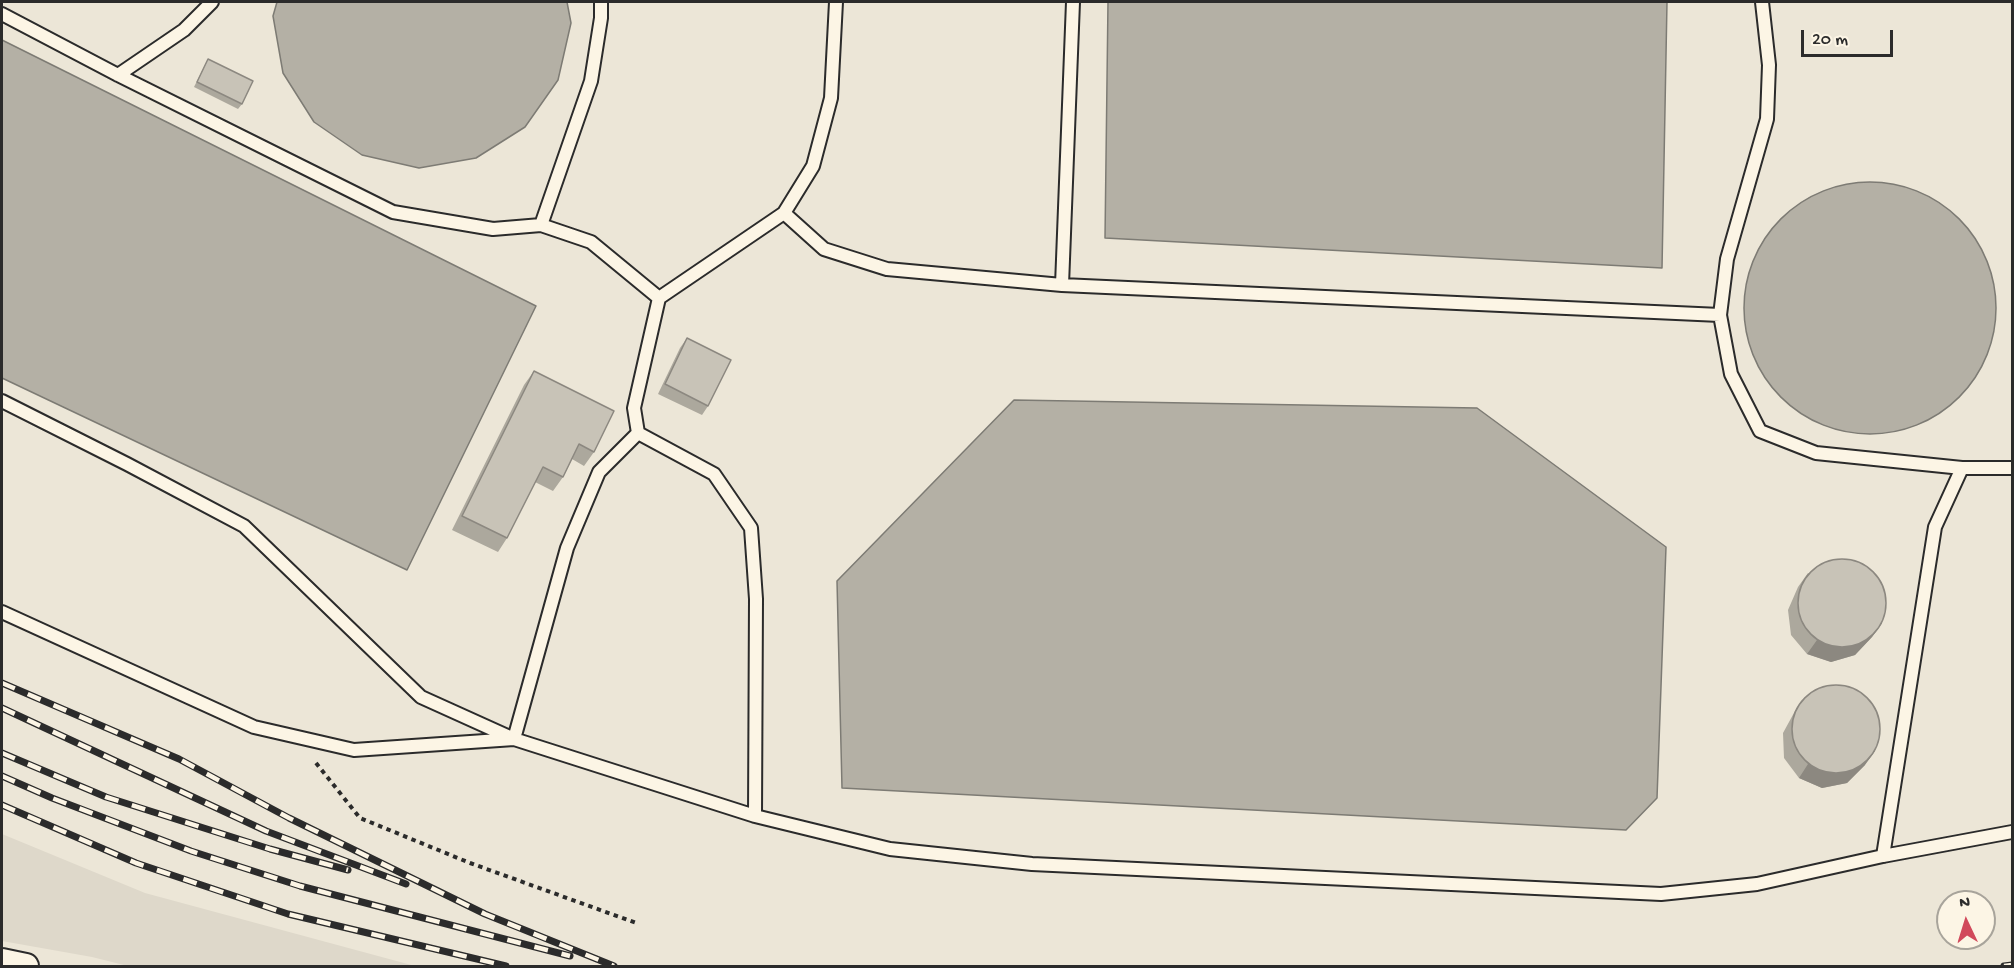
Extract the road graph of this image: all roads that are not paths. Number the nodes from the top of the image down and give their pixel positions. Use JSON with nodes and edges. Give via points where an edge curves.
{"nodes":[{"id":1,"x":212,"y":2,"type":"edge"},
{"id":2,"x":601,"y":2,"type":"edge"},
{"id":3,"x":836,"y":2,"type":"edge"},
{"id":4,"x":1073,"y":2,"type":"edge"},
{"id":5,"x":1762,"y":2,"type":"edge"},
{"id":6,"x":2,"y":14,"type":"edge"},
{"id":7,"x":118,"y":75,"type":"junction"},
{"id":8,"x":784,"y":213,"type":"junction"},
{"id":9,"x":541,"y":225,"type":"junction"},
{"id":10,"x":1062,"y":285,"type":"junction"},
{"id":11,"x":659,"y":298,"type":"junction"},
{"id":12,"x":1720,"y":315,"type":"junction"},
{"id":13,"x":2,"y":401,"type":"edge"},
{"id":14,"x":638,"y":433,"type":"junction"},
{"id":15,"x":1962,"y":468,"type":"junction"},
{"id":16,"x":2013,"y":468,"type":"edge"},
{"id":17,"x":2,"y":612,"type":"edge"},
{"id":18,"x":514,"y":739,"type":"junction"},
{"id":19,"x":755,"y":816,"type":"junction"},
{"id":20,"x":2013,"y":832,"type":"edge"},
{"id":21,"x":1883,"y":856,"type":"junction"},
{"id":22,"x":2,"y":962,"type":"edge"},
{"id":23,"x":26,"y":966,"type":"edge"}],
"edges":[{"from":1,"to":7,"type":"lane","via":[[184,30]]},
{"from":2,"to":9,"type":"lane","via":[[591,81]]},
{"from":3,"to":8,"type":"lane","via":[[831,98],[813,166]]},
{"from":4,"to":10,"type":"lane"},
{"from":5,"to":12,"type":"lane","via":[[1769,65],[1767,119],[1727,259]]},
{"from":6,"to":7,"type":"lane"},
{"from":7,"to":9,"type":"lane","via":[[393,212],[492,229]]},
{"from":8,"to":10,"type":"lane","via":[[824,249],[887,269]]},
{"from":8,"to":11,"type":"lane"},
{"from":9,"to":11,"type":"lane","via":[[591,242]]},
{"from":10,"to":12,"type":"lane"},
{"from":11,"to":14,"type":"lane","via":[[634,408]]},
{"from":12,"to":15,"type":"lane","via":[[1731,374],[1760,431],[1816,453]]},
{"from":13,"to":18,"type":"lane","via":[[244,526],[421,697]]},
{"from":14,"to":18,"type":"lane","via":[[599,472],[567,548]]},
{"from":14,"to":19,"type":"lane","via":[[714,474],[751,528],[756,599]]},
{"from":15,"to":16,"type":"lane"},
{"from":15,"to":21,"type":"lane","via":[[1935,527]]},
{"from":17,"to":18,"type":"lane","via":[[254,727],[354,750]]},
{"from":18,"to":19,"type":"lane"},
{"from":19,"to":21,"type":"lane","via":[[890,849],[1032,864],[1660,894],[1757,884]]},
{"from":20,"to":21,"type":"lane"},
{"from":22,"to":23,"type":"street"}]}
